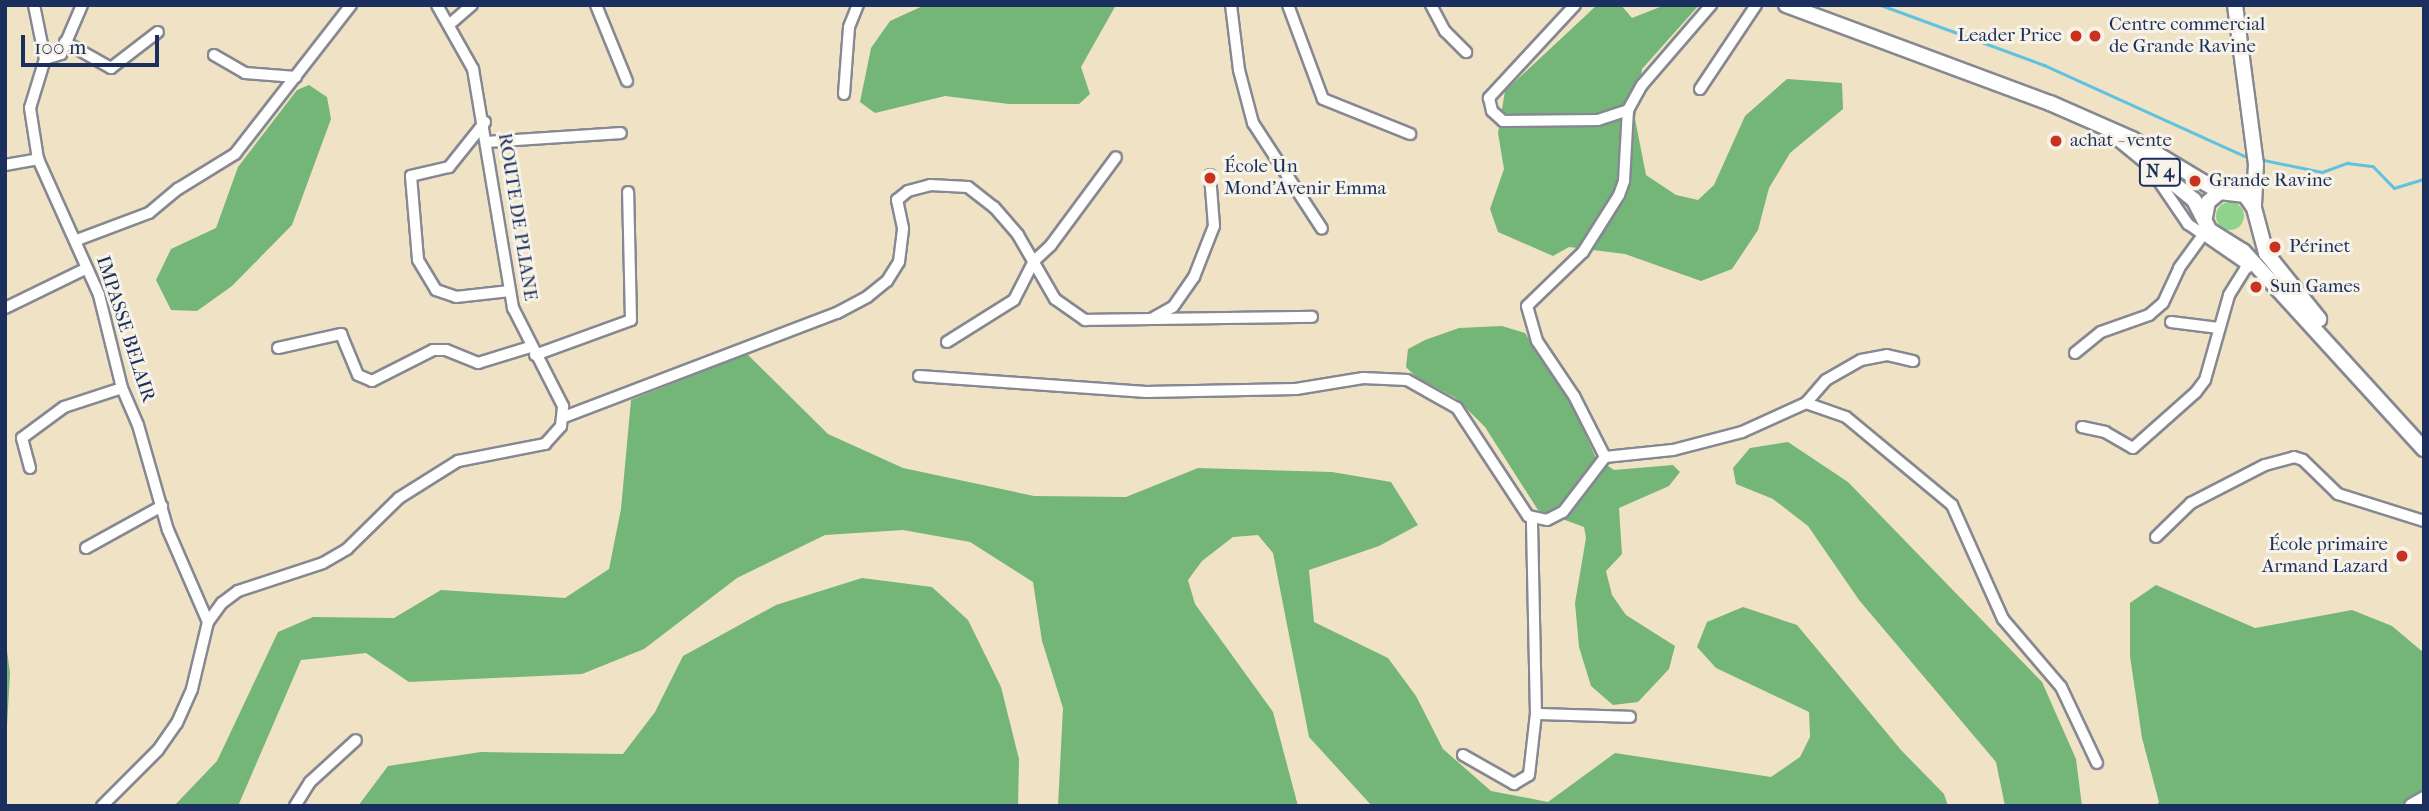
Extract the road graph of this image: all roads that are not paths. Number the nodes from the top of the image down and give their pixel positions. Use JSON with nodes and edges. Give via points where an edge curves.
{"nodes":[{"id":1,"x":34,"y":5,"type":"edge"},
{"id":2,"x":82,"y":5,"type":"edge"},
{"id":3,"x":351,"y":5,"type":"edge"},
{"id":4,"x":437,"y":5,"type":"edge"},
{"id":5,"x":472,"y":5,"type":"edge"},
{"id":6,"x":596,"y":5,"type":"edge"},
{"id":7,"x":858,"y":5,"type":"edge"},
{"id":8,"x":1231,"y":5,"type":"edge"},
{"id":9,"x":1288,"y":5,"type":"edge"},
{"id":10,"x":1431,"y":5,"type":"edge"},
{"id":11,"x":1575,"y":5,"type":"edge"},
{"id":12,"x":1711,"y":5,"type":"edge"},
{"id":13,"x":1756,"y":5,"type":"edge"},
{"id":14,"x":1786,"y":5,"type":"edge"},
{"id":15,"x":2235,"y":5,"type":"edge"},
{"id":16,"x":450,"y":24,"type":"junction"},
{"id":17,"x":158,"y":32,"type":"dead end"},
{"id":18,"x":65,"y":42,"type":"junction"},
{"id":19,"x":1466,"y":52,"type":"dead end"},
{"id":20,"x":214,"y":55,"type":"dead end"},
{"id":21,"x":45,"y":59,"type":"junction"},
{"id":22,"x":296,"y":77,"type":"junction"},
{"id":23,"x":626,"y":81,"type":"dead end"},
{"id":24,"x":1700,"y":89,"type":"dead end"},
{"id":25,"x":844,"y":94,"type":"dead end"},
{"id":26,"x":1628,"y":110,"type":"junction"},
{"id":27,"x":485,"y":122,"type":"junction"},
{"id":28,"x":2111,"y":132,"type":"junction"},
{"id":29,"x":621,"y":133,"type":"dead end"},
{"id":30,"x":1410,"y":134,"type":"dead end"},
{"id":31,"x":487,"y":142,"type":"junction"},
{"id":32,"x":1116,"y":157,"type":"dead end"},
{"id":33,"x":38,"y":159,"type":"junction"},
{"id":34,"x":2146,"y":162,"type":"junction"},
{"id":35,"x":2255,"y":163,"type":"junction"},
{"id":36,"x":5,"y":164,"type":"edge"},
{"id":37,"x":1210,"y":175,"type":"dead end"},
{"id":38,"x":2225,"y":191,"type":"junction"},
{"id":39,"x":628,"y":192,"type":"dead end"},
{"id":40,"x":2254,"y":215,"type":"junction"},
{"id":41,"x":2205,"y":216,"type":"junction"},
{"id":42,"x":1322,"y":229,"type":"dead end"},
{"id":43,"x":2201,"y":237,"type":"junction"},
{"id":44,"x":77,"y":240,"type":"junction"},
{"id":45,"x":2227,"y":240,"type":"junction"},
{"id":46,"x":1034,"y":261,"type":"junction"},
{"id":47,"x":2252,"y":265,"type":"junction"},
{"id":48,"x":88,"y":268,"type":"junction"},
{"id":49,"x":510,"y":291,"type":"junction"},
{"id":50,"x":5,"y":308,"type":"edge"},
{"id":51,"x":1312,"y":317,"type":"dead end"},
{"id":52,"x":1149,"y":320,"type":"junction"},
{"id":53,"x":2171,"y":322,"type":"dead end"},
{"id":54,"x":2219,"y":328,"type":"junction"},
{"id":55,"x":947,"y":342,"type":"dead end"},
{"id":56,"x":278,"y":348,"type":"dead end"},
{"id":57,"x":532,"y":351,"type":"junction"},
{"id":58,"x":2074,"y":354,"type":"dead end"},
{"id":59,"x":1913,"y":361,"type":"dead end"},
{"id":60,"x":919,"y":376,"type":"dead end"},
{"id":61,"x":122,"y":388,"type":"junction"},
{"id":62,"x":1806,"y":403,"type":"junction"},
{"id":63,"x":564,"y":417,"type":"junction"},
{"id":64,"x":2082,"y":428,"type":"dead end"},
{"id":65,"x":2424,"y":435,"type":"edge"},
{"id":66,"x":2424,"y":449,"type":"edge"},
{"id":67,"x":1605,"y":457,"type":"junction"},
{"id":68,"x":30,"y":468,"type":"dead end"},
{"id":69,"x":162,"y":506,"type":"junction"},
{"id":70,"x":1532,"y":519,"type":"junction"},
{"id":71,"x":2424,"y":521,"type":"edge"},
{"id":72,"x":2156,"y":537,"type":"dead end"},
{"id":73,"x":86,"y":548,"type":"dead end"},
{"id":74,"x":208,"y":622,"type":"junction"},
{"id":75,"x":1536,"y":714,"type":"junction"},
{"id":76,"x":1630,"y":718,"type":"dead end"},
{"id":77,"x":356,"y":740,"type":"dead end"},
{"id":78,"x":1463,"y":755,"type":"dead end"},
{"id":79,"x":2097,"y":763,"type":"dead end"},
{"id":80,"x":2424,"y":799,"type":"edge"},
{"id":81,"x":102,"y":806,"type":"edge"},
{"id":82,"x":295,"y":806,"type":"edge"},
{"id":83,"x":2412,"y":806,"type":"edge"}],
"edges":[{"from":1,"to":21,"type":"street","name":"IMPASSE BELAIR"},
{"from":2,"to":18,"type":"street"},
{"from":3,"to":22,"type":"street"},
{"from":4,"to":16,"type":"street","name":"ROUTE DE PLIANE"},
{"from":5,"to":16,"type":"street"},
{"from":6,"to":23,"type":"street"},
{"from":7,"to":25,"type":"street","via":[[849,27]]},
{"from":8,"to":42,"type":"street","via":[[1239,70],[1254,123]]},
{"from":9,"to":30,"type":"street","via":[[1323,100]]},
{"from":10,"to":19,"type":"street","via":[[1445,31]]},
{"from":11,"to":26,"type":"street","via":[[1489,99],[1492,111],[1503,121],[1540,122],[1598,120]]},
{"from":12,"to":26,"type":"street","via":[[1642,85]]},
{"from":13,"to":24,"type":"street"},
{"from":14,"to":28,"type":"main road","number":"N 4","via":[[2050,103]]},
{"from":15,"to":35,"type":"main road"},
{"from":16,"to":27,"type":"street","name":"ROUTE DE PLIANE","via":[[473,69]]},
{"from":17,"to":18,"type":"street","via":[[111,68]]},
{"from":18,"to":21,"type":"street","via":[[59,55]]},
{"from":20,"to":22,"type":"street","via":[[245,73]]},
{"from":21,"to":33,"type":"street","name":"IMPASSE BELAIR","via":[[30,108]]},
{"from":22,"to":44,"type":"street","via":[[228,160],[178,189],[149,213]]},
{"from":26,"to":67,"type":"street","via":[[1619,195],[1583,252],[1527,306],[1537,341],[1574,396]]},
{"from":27,"to":31,"type":"street","name":"ROUTE DE PLIANE"},
{"from":27,"to":49,"type":"street","via":[[449,167],[411,176],[418,260],[436,290],[456,297]]},
{"from":28,"to":34,"type":"main road","number":"N 4"},
{"from":28,"to":38,"type":"main road","number":"N 4"},
{"from":29,"to":31,"type":"street"},
{"from":31,"to":49,"type":"street","name":"ROUTE DE PLIANE"},
{"from":32,"to":46,"type":"street"},
{"from":33,"to":36,"type":"street"},
{"from":33,"to":44,"type":"street","name":"IMPASSE BELAIR"},
{"from":34,"to":41,"type":"main road","number":"N 4","via":[[2194,200]]},
{"from":34,"to":43,"type":"street","via":[[2174,208]]},
{"from":35,"to":38,"type":"main road","via":[[2248,178]]},
{"from":35,"to":40,"type":"main road"},
{"from":37,"to":52,"type":"street","via":[[1214,226],[1194,277],[1173,307]]},
{"from":38,"to":40,"type":"main road","number":"N 4","via":[[2245,195]]},
{"from":38,"to":41,"type":"main road","via":[[2208,202]]},
{"from":39,"to":57,"type":"street","via":[[631,320]]},
{"from":40,"to":45,"type":"main road","via":[[2242,237]]},
{"from":40,"to":65,"type":"main road","via":[[2266,253],[2280,273]]},
{"from":41,"to":45,"type":"main road","number":"N 4","via":[[2209,230]]},
{"from":43,"to":47,"type":"street"},
{"from":43,"to":58,"type":"street","via":[[2179,268],[2171,294],[2158,308],[2101,332]]},
{"from":44,"to":48,"type":"street","name":"IMPASSE BELAIR"},
{"from":45,"to":47,"type":"main road","number":"N 4"},
{"from":46,"to":52,"type":"street","via":[[1055,299],[1074,316],[1102,323]]},
{"from":46,"to":55,"type":"street","via":[[1014,300]]},
{"from":46,"to":63,"type":"street","via":[[994,207],[968,187],[949,183],[908,191],[897,200],[903,228],[899,262],[887,281],[867,297],[805,326]]},
{"from":47,"to":54,"type":"street","via":[[2229,295]]},
{"from":47,"to":66,"type":"main road","number":"N 4"},
{"from":48,"to":50,"type":"street"},
{"from":48,"to":61,"type":"street","name":"IMPASSE BELAIR"},
{"from":49,"to":57,"type":"street","name":"ROUTE DE PLIANE","via":[[517,322]]},
{"from":51,"to":52,"type":"street"},
{"from":53,"to":54,"type":"street"},
{"from":54,"to":64,"type":"street","via":[[2204,383],[2133,447],[2105,432]]},
{"from":56,"to":57,"type":"street","via":[[339,334],[358,375],[372,381],[433,350],[446,349],[478,363]]},
{"from":57,"to":63,"type":"street","name":"ROUTE DE PLIANE","via":[[553,384]]},
{"from":59,"to":62,"type":"street","via":[[1887,355],[1861,360],[1826,380]]},
{"from":60,"to":70,"type":"street","via":[[1146,392],[1296,389],[1363,378],[1407,380],[1457,408]]},
{"from":61,"to":68,"type":"street","via":[[64,407],[22,438]]},
{"from":61,"to":69,"type":"street","name":"IMPASSE BELAIR"},
{"from":62,"to":67,"type":"street","via":[[1742,432],[1673,450]]},
{"from":62,"to":79,"type":"street","via":[[1846,417],[1952,505],[2003,619],[2061,687]]},
{"from":63,"to":74,"type":"street","via":[[556,436],[545,444],[458,461],[418,484],[347,550],[323,563],[238,591]]},
{"from":67,"to":70,"type":"street","via":[[1563,512],[1547,520]]},
{"from":69,"to":73,"type":"street"},
{"from":69,"to":74,"type":"street","name":"IMPASSE BELAIR"},
{"from":70,"to":75,"type":"street"},
{"from":71,"to":72,"type":"street","via":[[2338,494],[2306,462],[2294,457],[2265,465],[2191,503]]},
{"from":74,"to":81,"type":"street","via":[[192,689],[177,723],[158,750]]},
{"from":75,"to":76,"type":"street"},
{"from":75,"to":78,"type":"street","via":[[1529,775],[1523,783],[1514,784]]},
{"from":77,"to":82,"type":"street","via":[[310,782]]},
{"from":80,"to":83,"type":"main road"}]}
